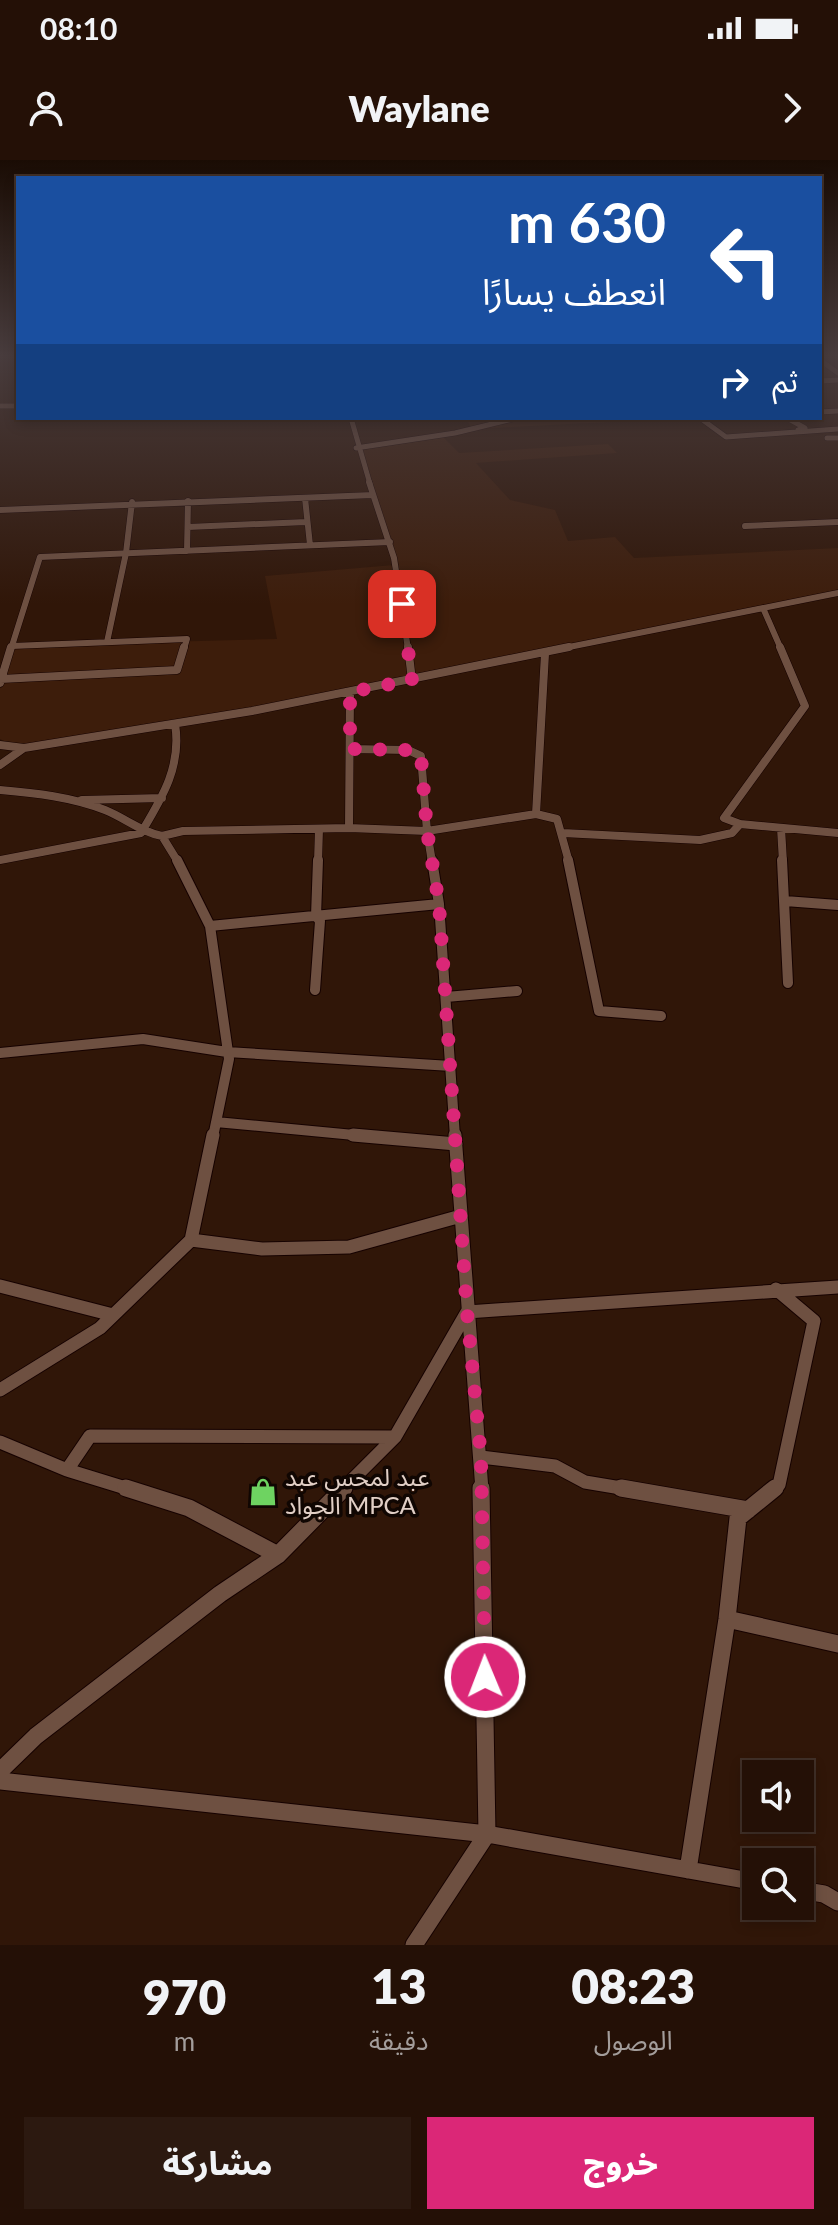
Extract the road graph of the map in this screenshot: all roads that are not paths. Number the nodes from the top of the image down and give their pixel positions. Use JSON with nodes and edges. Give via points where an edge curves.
{"nodes":[{"id":1,"x":354,"y":438,"type":"edge"},
{"id":2,"x":404,"y":438,"type":"edge"},
{"id":3,"x":356,"y":448,"type":"junction"},
{"id":4,"x":373,"y":495,"type":"junction"},
{"id":5,"x":305,"y":498,"type":"junction"},
{"id":6,"x":188,"y":501,"type":"junction"},
{"id":7,"x":132,"y":502,"type":"junction"},
{"id":8,"x":0,"y":510,"type":"edge"},
{"id":9,"x":306,"y":522,"type":"junction"},
{"id":10,"x":838,"y":522,"type":"edge"},
{"id":11,"x":745,"y":526,"type":"dead end"},
{"id":12,"x":188,"y":527,"type":"junction"},
{"id":13,"x":390,"y":542,"type":"junction"},
{"id":14,"x":310,"y":545,"type":"junction"},
{"id":15,"x":187,"y":551,"type":"junction"},
{"id":16,"x":126,"y":553,"type":"junction"},
{"id":17,"x":838,"y":593,"type":"edge"},
{"id":18,"x":763,"y":608,"type":"junction"},
{"id":19,"x":107,"y":642,"type":"junction"},
{"id":20,"x":12,"y":646,"type":"junction"},
{"id":21,"x":545,"y":654,"type":"junction"},
{"id":22,"x":412,"y":680,"type":"junction"},
{"id":23,"x":1,"y":681,"type":"edge"},
{"id":24,"x":350,"y":692,"type":"junction"},
{"id":25,"x":175,"y":724,"type":"junction"},
{"id":26,"x":0,"y":745,"type":"edge"},
{"id":27,"x":24,"y":748,"type":"junction"},
{"id":28,"x":350,"y":749,"type":"junction"},
{"id":29,"x":0,"y":765,"type":"edge"},
{"id":30,"x":0,"y":790,"type":"edge"},
{"id":31,"x":162,"y":798,"type":"junction"},
{"id":32,"x":72,"y":801,"type":"junction"},
{"id":33,"x":536,"y":814,"type":"junction"},
{"id":34,"x":740,"y":824,"type":"junction"},
{"id":35,"x":349,"y":828,"type":"junction"},
{"id":36,"x":781,"y":828,"type":"junction"},
{"id":37,"x":319,"y":829,"type":"junction"},
{"id":38,"x":427,"y":831,"type":"junction"},
{"id":39,"x":141,"y":833,"type":"junction"},
{"id":40,"x":563,"y":833,"type":"junction"},
{"id":41,"x":838,"y":833,"type":"edge"},
{"id":42,"x":162,"y":836,"type":"junction"},
{"id":43,"x":0,"y":860,"type":"edge"},
{"id":44,"x":785,"y":901,"type":"junction"},
{"id":45,"x":439,"y":904,"type":"junction"},
{"id":46,"x":838,"y":905,"type":"edge"},
{"id":47,"x":316,"y":916,"type":"junction"},
{"id":48,"x":210,"y":926,"type":"junction"},
{"id":49,"x":788,"y":983,"type":"dead end"},
{"id":50,"x":315,"y":990,"type":"dead end"},
{"id":51,"x":517,"y":991,"type":"dead end"},
{"id":52,"x":446,"y":997,"type":"junction"},
{"id":53,"x":661,"y":1016,"type":"dead end"},
{"id":54,"x":227,"y":1052,"type":"junction"},
{"id":55,"x":0,"y":1053,"type":"edge"},
{"id":56,"x":451,"y":1066,"type":"junction"},
{"id":57,"x":216,"y":1122,"type":"junction"},
{"id":58,"x":456,"y":1144,"type":"junction"},
{"id":59,"x":461,"y":1216,"type":"junction"},
{"id":60,"x":191,"y":1240,"type":"junction"},
{"id":61,"x":0,"y":1286,"type":"edge"},
{"id":62,"x":838,"y":1287,"type":"edge"},
{"id":63,"x":776,"y":1289,"type":"junction"},
{"id":64,"x":467,"y":1312,"type":"junction"},
{"id":65,"x":113,"y":1315,"type":"junction"},
{"id":66,"x":0,"y":1390,"type":"edge"},
{"id":67,"x":395,"y":1437,"type":"junction"},
{"id":68,"x":0,"y":1442,"type":"edge"},
{"id":69,"x":481,"y":1457,"type":"junction"},
{"id":70,"x":67,"y":1470,"type":"junction"},
{"id":71,"x":748,"y":1510,"type":"junction"},
{"id":72,"x":278,"y":1555,"type":"junction"},
{"id":73,"x":727,"y":1619,"type":"junction"},
{"id":74,"x":838,"y":1644,"type":"edge"},
{"id":75,"x":0,"y":1771,"type":"edge"},
{"id":76,"x":0,"y":1781,"type":"edge"},
{"id":77,"x":487,"y":1834,"type":"junction"},
{"id":78,"x":688,"y":1870,"type":"junction"},
{"id":79,"x":742,"y":1880,"type":"edge"},
{"id":80,"x":814,"y":1892,"type":"edge"},
{"id":81,"x":838,"y":1902,"type":"edge"},
{"id":82,"x":414,"y":1945,"type":"edge"}],
"edges":[{"from":1,"to":3,"type":"street"},
{"from":2,"to":3,"type":"street"},
{"from":3,"to":4,"type":"street"},
{"from":4,"to":5,"type":"street"},
{"from":4,"to":13,"type":"street"},
{"from":5,"to":6,"type":"street"},
{"from":5,"to":9,"type":"street"},
{"from":6,"to":7,"type":"street"},
{"from":6,"to":12,"type":"street"},
{"from":7,"to":8,"type":"street"},
{"from":7,"to":16,"type":"street"},
{"from":9,"to":12,"type":"street"},
{"from":9,"to":14,"type":"street"},
{"from":10,"to":11,"type":"street"},
{"from":12,"to":15,"type":"street"},
{"from":13,"to":14,"type":"street"},
{"from":13,"to":22,"type":"street"},
{"from":14,"to":15,"type":"street"},
{"from":15,"to":16,"type":"street"},
{"from":16,"to":19,"type":"street"},
{"from":16,"to":20,"type":"street","via":[[40,557]]},
{"from":17,"to":18,"type":"street"},
{"from":18,"to":21,"type":"street"},
{"from":18,"to":34,"type":"street","via":[[805,706],[724,818]]},
{"from":19,"to":20,"type":"street"},
{"from":19,"to":23,"type":"street","via":[[187,639],[177,670]]},
{"from":20,"to":23,"type":"street"},
{"from":21,"to":22,"type":"street"},
{"from":21,"to":33,"type":"street"},
{"from":22,"to":24,"type":"street"},
{"from":24,"to":25,"type":"street"},
{"from":24,"to":28,"type":"street"},
{"from":25,"to":27,"type":"street"},
{"from":25,"to":31,"type":"street","via":[[179,739],[173,778]]},
{"from":26,"to":27,"type":"street"},
{"from":27,"to":29,"type":"street"},
{"from":28,"to":35,"type":"street"},
{"from":28,"to":38,"type":"street","via":[[408,750],[421,756]]},
{"from":30,"to":32,"type":"street"},
{"from":31,"to":32,"type":"street"},
{"from":31,"to":39,"type":"street"},
{"from":32,"to":39,"type":"street","via":[[119,816]]},
{"from":33,"to":38,"type":"street"},
{"from":33,"to":40,"type":"street","via":[[557,819]]},
{"from":34,"to":36,"type":"street"},
{"from":34,"to":40,"type":"street","via":[[732,833],[700,840]]},
{"from":35,"to":37,"type":"street"},
{"from":35,"to":38,"type":"street"},
{"from":36,"to":41,"type":"street"},
{"from":36,"to":44,"type":"street"},
{"from":37,"to":42,"type":"street","via":[[183,831]]},
{"from":37,"to":47,"type":"street"},
{"from":38,"to":45,"type":"street"},
{"from":39,"to":42,"type":"street"},
{"from":39,"to":43,"type":"street"},
{"from":40,"to":53,"type":"street","via":[[599,1011]]},
{"from":42,"to":48,"type":"street"},
{"from":44,"to":46,"type":"street"},
{"from":44,"to":49,"type":"street"},
{"from":45,"to":47,"type":"street"},
{"from":45,"to":52,"type":"street"},
{"from":47,"to":48,"type":"street"},
{"from":47,"to":50,"type":"street","via":[[320,921]]},
{"from":48,"to":54,"type":"street"},
{"from":51,"to":52,"type":"street"},
{"from":52,"to":56,"type":"street"},
{"from":54,"to":55,"type":"street","via":[[143,1039]]},
{"from":54,"to":56,"type":"street"},
{"from":54,"to":57,"type":"street"},
{"from":56,"to":58,"type":"street"},
{"from":57,"to":58,"type":"street"},
{"from":57,"to":60,"type":"street"},
{"from":58,"to":59,"type":"street"},
{"from":59,"to":60,"type":"street","via":[[349,1247],[262,1249]]},
{"from":59,"to":64,"type":"street"},
{"from":60,"to":65,"type":"street"},
{"from":61,"to":65,"type":"street"},
{"from":62,"to":63,"type":"street"},
{"from":63,"to":64,"type":"street"},
{"from":63,"to":71,"type":"street","via":[[814,1321],[779,1485]]},
{"from":64,"to":67,"type":"street"},
{"from":64,"to":69,"type":"street"},
{"from":65,"to":66,"type":"street"},
{"from":67,"to":70,"type":"street","via":[[90,1436]]},
{"from":67,"to":72,"type":"street"},
{"from":68,"to":70,"type":"street"},
{"from":69,"to":71,"type":"street","via":[[555,1466],[585,1482]]},
{"from":69,"to":77,"type":"street"},
{"from":70,"to":72,"type":"street","via":[[189,1508]]},
{"from":71,"to":73,"type":"street","via":[[738,1518]]},
{"from":72,"to":75,"type":"street","via":[[36,1736]]},
{"from":73,"to":74,"type":"street"},
{"from":73,"to":78,"type":"street"},
{"from":76,"to":77,"type":"street"},
{"from":77,"to":78,"type":"street"},
{"from":77,"to":82,"type":"street"},
{"from":78,"to":79,"type":"street"},
{"from":80,"to":81,"type":"street"}]}
